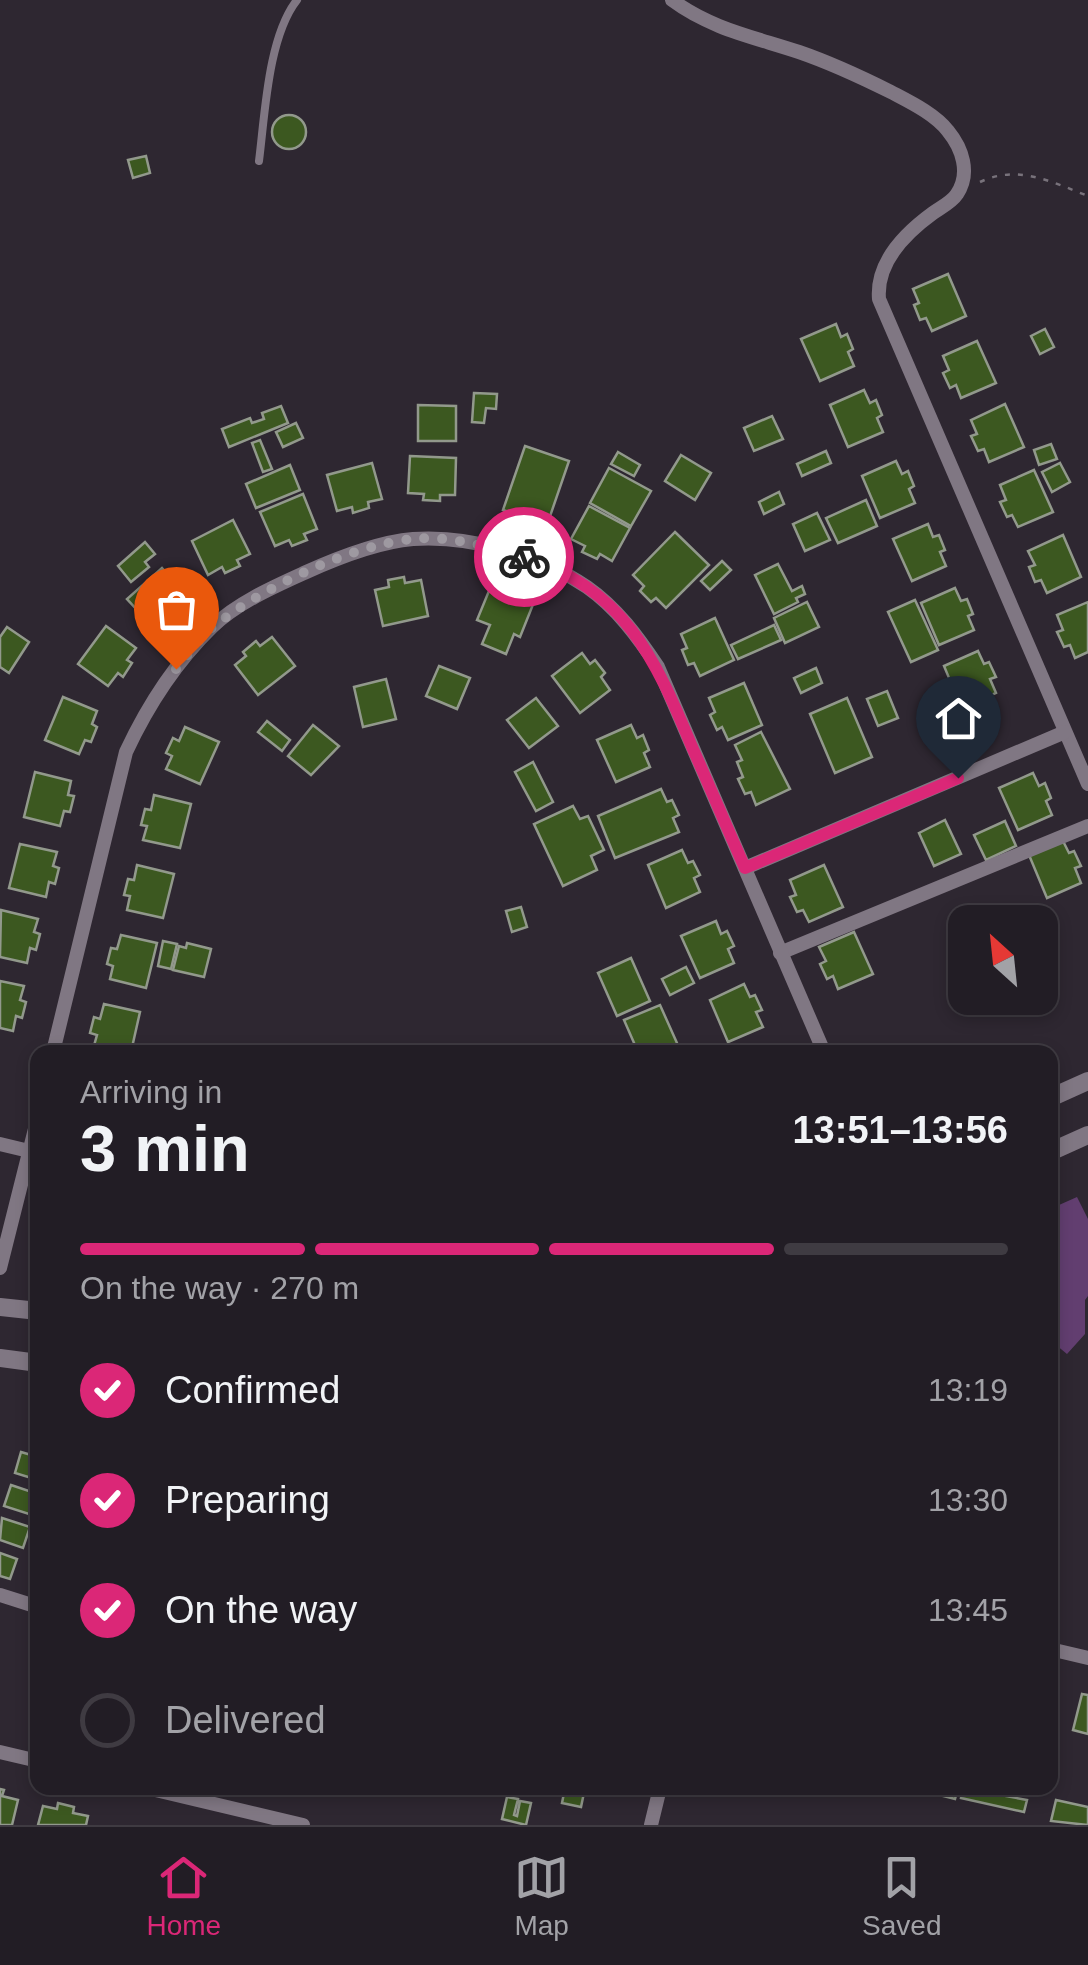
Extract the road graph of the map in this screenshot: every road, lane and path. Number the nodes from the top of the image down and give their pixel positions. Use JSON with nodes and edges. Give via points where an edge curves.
{"nodes":[{"id":1,"x":297,"y":0,"type":"edge"},
{"id":2,"x":672,"y":0,"type":"edge"},
{"id":3,"x":259,"y":161,"type":"dead end"},
{"id":4,"x":956,"y":196,"type":"junction"},
{"id":5,"x":1088,"y":196,"type":"edge"},
{"id":6,"x":1066,"y":732,"type":"junction"},
{"id":7,"x":1088,"y":784,"type":"edge"},
{"id":8,"x":1088,"y":826,"type":"edge"},
{"id":9,"x":745,"y":868,"type":"junction"},
{"id":10,"x":780,"y":953,"type":"junction"},
{"id":11,"x":56,"y":1045,"type":"edge"},
{"id":12,"x":821,"y":1045,"type":"edge"},
{"id":13,"x":1088,"y":1081,"type":"edge"},
{"id":14,"x":1058,"y":1094,"type":"edge"},
{"id":15,"x":1088,"y":1135,"type":"edge"},
{"id":16,"x":0,"y":1144,"type":"edge"},
{"id":17,"x":30,"y":1147,"type":"edge"},
{"id":18,"x":1058,"y":1148,"type":"edge"},
{"id":19,"x":29,"y":1151,"type":"junction"},
{"id":20,"x":0,"y":1268,"type":"edge"},
{"id":21,"x":0,"y":1307,"type":"edge"},
{"id":22,"x":30,"y":1310,"type":"edge"},
{"id":23,"x":0,"y":1358,"type":"edge"},
{"id":24,"x":30,"y":1361,"type":"edge"},
{"id":25,"x":0,"y":1595,"type":"edge"},
{"id":26,"x":30,"y":1604,"type":"edge"},
{"id":27,"x":1058,"y":1651,"type":"edge"},
{"id":28,"x":1088,"y":1658,"type":"edge"},
{"id":29,"x":0,"y":1752,"type":"edge"},
{"id":30,"x":30,"y":1759,"type":"edge"},
{"id":31,"x":174,"y":1795,"type":"edge"},
{"id":32,"x":658,"y":1795,"type":"edge"},
{"id":33,"x":282,"y":1823,"type":"edge"},
{"id":34,"x":302,"y":1825,"type":"edge"},
{"id":35,"x":651,"y":1825,"type":"edge"}],
"edges":[{"from":1,"to":3,"type":"lane","via":[[285,15]]},
{"from":2,"to":4,"type":"street","via":[[736,34],[854,74],[945,126],[961,149],[964,174]]},
{"from":4,"to":5,"type":"path","via":[[1000,174],[1030,174]]},
{"from":4,"to":6,"type":"street","via":[[888,256],[879,300]]},
{"from":6,"to":7,"type":"street"},
{"from":6,"to":9,"type":"street"},
{"from":8,"to":10,"type":"street"},
{"from":9,"to":10,"type":"street"},
{"from":9,"to":11,"type":"street","via":[[658,666],[632,628],[588,588],[540,562],[474,542],[412,539],[336,558],[268,588],[214,626],[144,714],[126,752]]},
{"from":10,"to":12,"type":"street"},
{"from":13,"to":14,"type":"street"},
{"from":15,"to":18,"type":"street"},
{"from":16,"to":19,"type":"street"},
{"from":17,"to":19,"type":"street"},
{"from":19,"to":20,"type":"street"},
{"from":21,"to":22,"type":"street"},
{"from":23,"to":24,"type":"street"},
{"from":25,"to":26,"type":"street"},
{"from":27,"to":28,"type":"street"},
{"from":29,"to":30,"type":"street"},
{"from":31,"to":33,"type":"street"},
{"from":32,"to":35,"type":"street"},
{"from":33,"to":34,"type":"street"}]}
